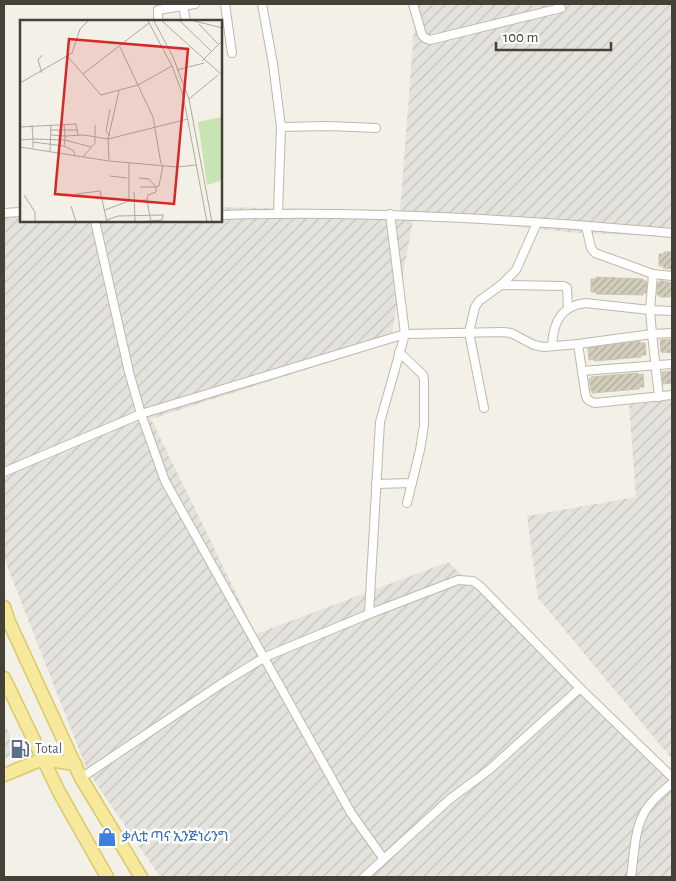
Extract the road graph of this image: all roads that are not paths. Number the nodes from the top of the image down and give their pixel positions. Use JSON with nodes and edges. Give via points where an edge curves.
{"nodes":[{"id":1,"x":195,"y":4,"type":"edge"},
{"id":2,"x":225,"y":4,"type":"edge"},
{"id":3,"x":262,"y":4,"type":"edge"},
{"id":4,"x":413,"y":4,"type":"edge"},
{"id":5,"x":184,"y":6,"type":"junction"},
{"id":6,"x":157,"y":7,"type":"edge"},
{"id":7,"x":562,"y":8,"type":"dead end"},
{"id":8,"x":158,"y":20,"type":"edge"},
{"id":9,"x":186,"y":20,"type":"edge"},
{"id":10,"x":232,"y":53,"type":"dead end"},
{"id":11,"x":281,"y":127,"type":"junction"},
{"id":12,"x":376,"y":128,"type":"dead end"},
{"id":13,"x":20,"y":212,"type":"edge"},
{"id":14,"x":4,"y":213,"type":"edge"},
{"id":15,"x":278,"y":213,"type":"junction"},
{"id":16,"x":390,"y":214,"type":"junction"},
{"id":17,"x":222,"y":215,"type":"edge"},
{"id":18,"x":95,"y":222,"type":"edge"},
{"id":19,"x":538,"y":223,"type":"junction"},
{"id":20,"x":586,"y":226,"type":"junction"},
{"id":21,"x":672,"y":233,"type":"edge"},
{"id":22,"x":653,"y":274,"type":"junction"},
{"id":23,"x":672,"y":276,"type":"edge"},
{"id":24,"x":501,"y":285,"type":"junction"},
{"id":25,"x":568,"y":308,"type":"junction"},
{"id":26,"x":650,"y":310,"type":"junction"},
{"id":27,"x":672,"y":311,"type":"edge"},
{"id":28,"x":469,"y":332,"type":"junction"},
{"id":29,"x":672,"y":333,"type":"edge"},
{"id":30,"x":405,"y":334,"type":"junction"},
{"id":31,"x":652,"y":334,"type":"junction"},
{"id":32,"x":578,"y":344,"type":"junction"},
{"id":33,"x":552,"y":346,"type":"junction"},
{"id":34,"x":399,"y":352,"type":"junction"},
{"id":35,"x":672,"y":364,"type":"edge"},
{"id":36,"x":655,"y":366,"type":"junction"},
{"id":37,"x":582,"y":372,"type":"junction"},
{"id":38,"x":672,"y":395,"type":"edge"},
{"id":39,"x":659,"y":396,"type":"junction"},
{"id":40,"x":484,"y":408,"type":"dead end"},
{"id":41,"x":141,"y":414,"type":"junction"},
{"id":42,"x":4,"y":472,"type":"edge"},
{"id":43,"x":412,"y":483,"type":"junction"},
{"id":44,"x":376,"y":484,"type":"junction"},
{"id":45,"x":407,"y":504,"type":"dead end"},
{"id":46,"x":4,"y":607,"type":"edge"},
{"id":47,"x":369,"y":614,"type":"junction"},
{"id":48,"x":265,"y":657,"type":"junction"},
{"id":49,"x":4,"y":678,"type":"edge"},
{"id":50,"x":580,"y":688,"type":"junction"},
{"id":51,"x":42,"y":758,"type":"junction"},
{"id":52,"x":75,"y":764,"type":"junction"},
{"id":53,"x":4,"y":775,"type":"edge"},
{"id":54,"x":672,"y":777,"type":"edge"},
{"id":55,"x":81,"y":778,"type":"junction"},
{"id":56,"x":672,"y":782,"type":"edge"},
{"id":57,"x":383,"y":858,"type":"junction"},
{"id":58,"x":107,"y":877,"type":"edge"},
{"id":59,"x":141,"y":877,"type":"edge"},
{"id":60,"x":364,"y":877,"type":"edge"},
{"id":61,"x":631,"y":877,"type":"edge"}],
"edges":[{"from":1,"to":5,"type":"street"},
{"from":2,"to":10,"type":"street"},
{"from":3,"to":11,"type":"street"},
{"from":4,"to":7,"type":"street","via":[[422,35],[430,40]]},
{"from":5,"to":6,"type":"street"},
{"from":5,"to":9,"type":"street"},
{"from":6,"to":8,"type":"street"},
{"from":11,"to":12,"type":"street"},
{"from":11,"to":15,"type":"street"},
{"from":13,"to":14,"type":"street"},
{"from":15,"to":16,"type":"street"},
{"from":15,"to":17,"type":"street"},
{"from":16,"to":19,"type":"street"},
{"from":16,"to":30,"type":"street"},
{"from":18,"to":41,"type":"street"},
{"from":19,"to":20,"type":"street"},
{"from":19,"to":24,"type":"street","via":[[516,270]]},
{"from":20,"to":21,"type":"street"},
{"from":20,"to":22,"type":"street","via":[[595,253]]},
{"from":22,"to":23,"type":"street"},
{"from":22,"to":26,"type":"street"},
{"from":24,"to":25,"type":"street","via":[[564,286],[568,291]]},
{"from":24,"to":28,"type":"street","via":[[479,301]]},
{"from":25,"to":26,"type":"street","via":[[585,303]]},
{"from":25,"to":33,"type":"street","via":[[555,325]]},
{"from":26,"to":27,"type":"street"},
{"from":26,"to":31,"type":"street"},
{"from":28,"to":30,"type":"street"},
{"from":28,"to":33,"type":"street","via":[[511,333],[534,346]]},
{"from":28,"to":40,"type":"street"},
{"from":29,"to":31,"type":"street"},
{"from":30,"to":34,"type":"street"},
{"from":30,"to":41,"type":"street"},
{"from":31,"to":32,"type":"street"},
{"from":31,"to":36,"type":"street"},
{"from":32,"to":33,"type":"street"},
{"from":32,"to":37,"type":"street"},
{"from":34,"to":43,"type":"street","via":[[423,375],[424,380],[424,425]]},
{"from":34,"to":44,"type":"street","via":[[380,422]]},
{"from":35,"to":36,"type":"street"},
{"from":36,"to":37,"type":"street"},
{"from":36,"to":39,"type":"street"},
{"from":37,"to":39,"type":"street","via":[[584,392],[590,402]]},
{"from":38,"to":39,"type":"street"},
{"from":41,"to":42,"type":"street"},
{"from":41,"to":48,"type":"street","via":[[171,494]]},
{"from":43,"to":44,"type":"street"},
{"from":43,"to":45,"type":"street"},
{"from":44,"to":47,"type":"street"},
{"from":46,"to":52,"type":"main road"},
{"from":47,"to":48,"type":"street"},
{"from":47,"to":50,"type":"street","via":[[458,580],[473,581]]},
{"from":48,"to":55,"type":"street"},
{"from":48,"to":57,"type":"street","via":[[351,813]]},
{"from":49,"to":51,"type":"main road"},
{"from":50,"to":54,"type":"street"},
{"from":50,"to":57,"type":"street","via":[[489,770],[450,799]]},
{"from":51,"to":52,"type":"main road"},
{"from":51,"to":53,"type":"main road"},
{"from":51,"to":58,"type":"main road"},
{"from":52,"to":55,"type":"main road"},
{"from":55,"to":59,"type":"main road"},
{"from":56,"to":61,"type":"street","via":[[643,814],[638,826]]},
{"from":57,"to":60,"type":"street"}]}
